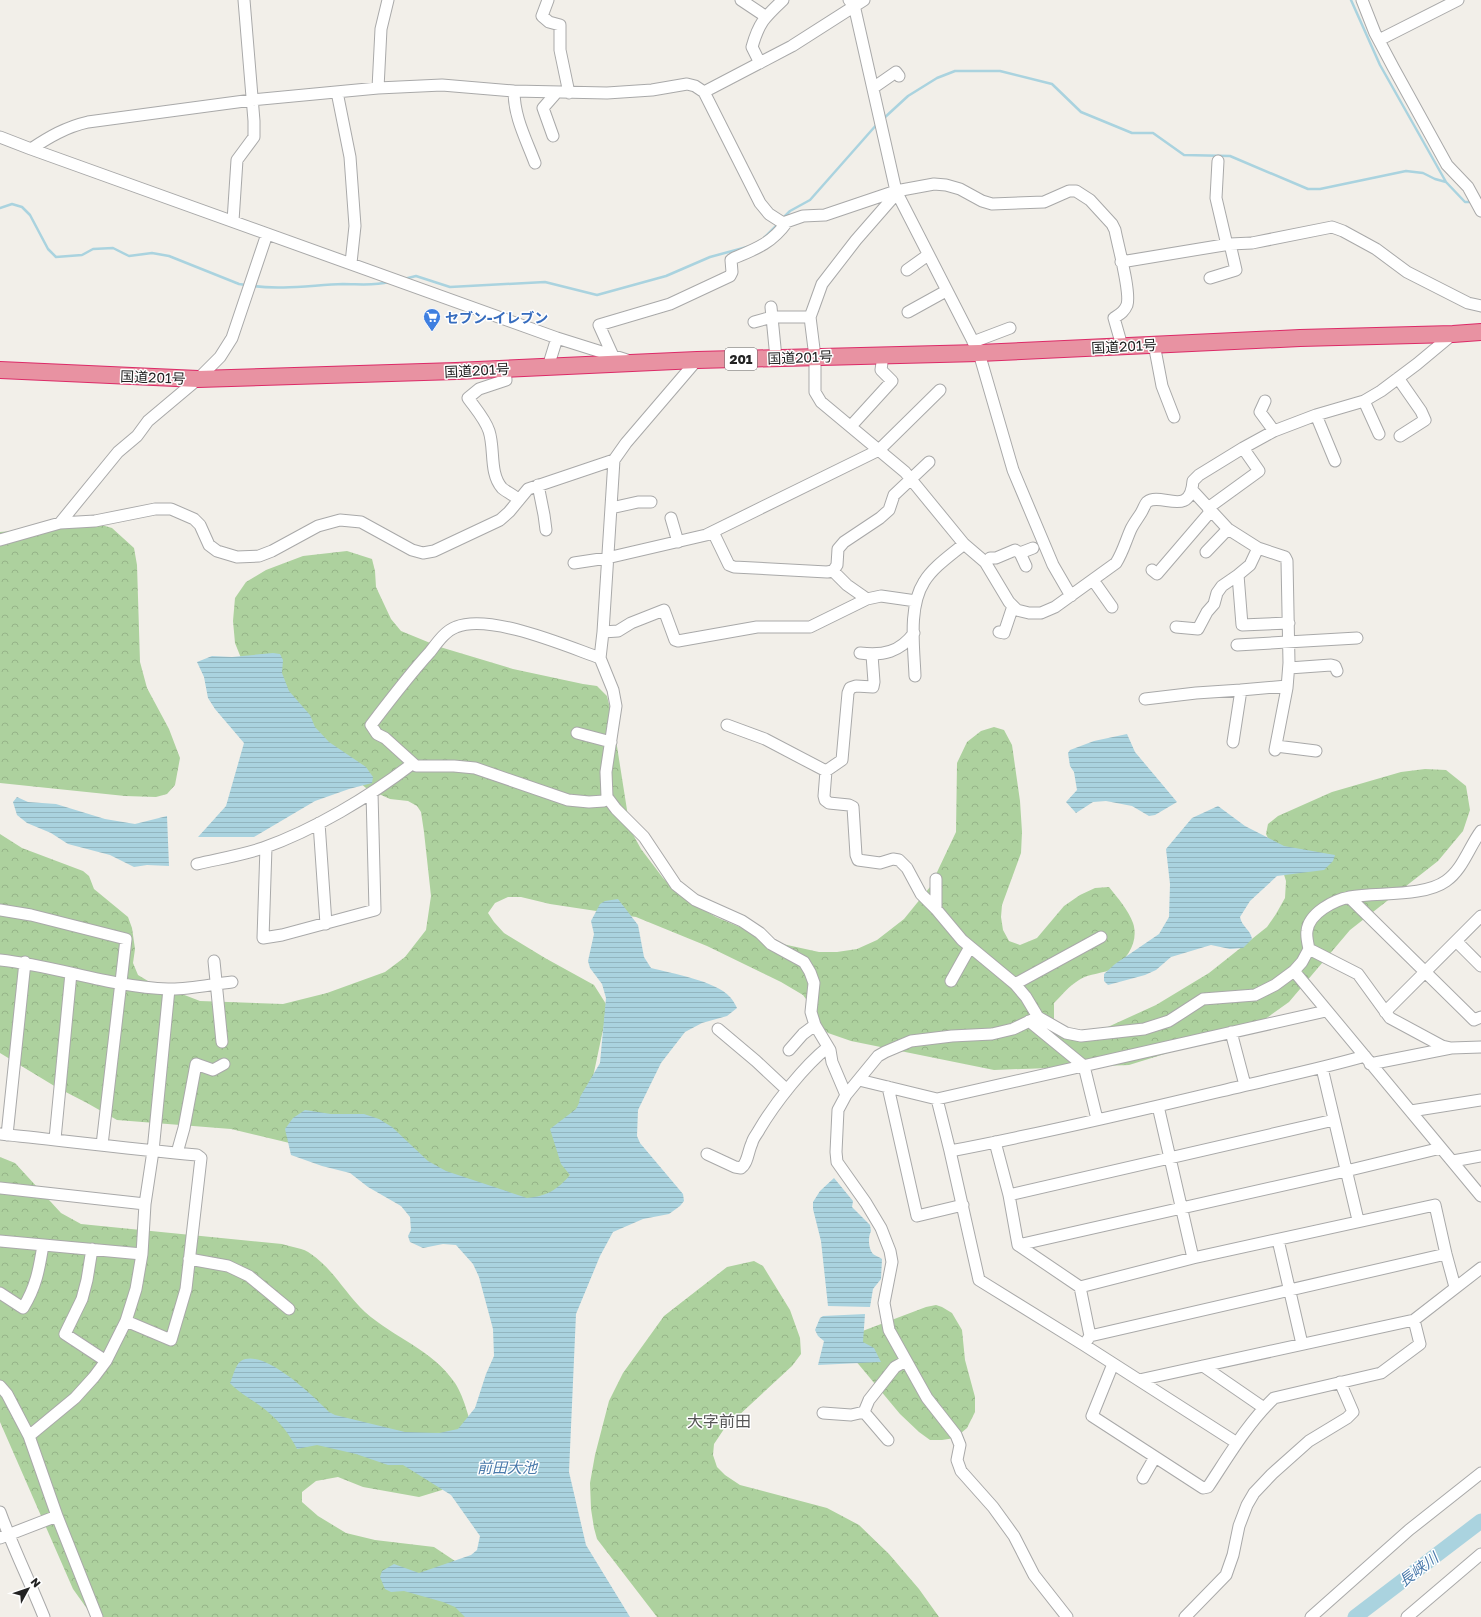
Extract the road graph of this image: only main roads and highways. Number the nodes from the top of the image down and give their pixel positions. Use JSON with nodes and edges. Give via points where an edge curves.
{"nodes":[{"id":1,"x":1481,"y":332,"type":"edge"},
{"id":2,"x":0,"y":370,"type":"edge"}],
"edges":[{"from":1,"to":2,"type":"highway","name":"国道201号","number":"201","via":[[1122,346],[976,347],[883,355],[198,378]]}]}
